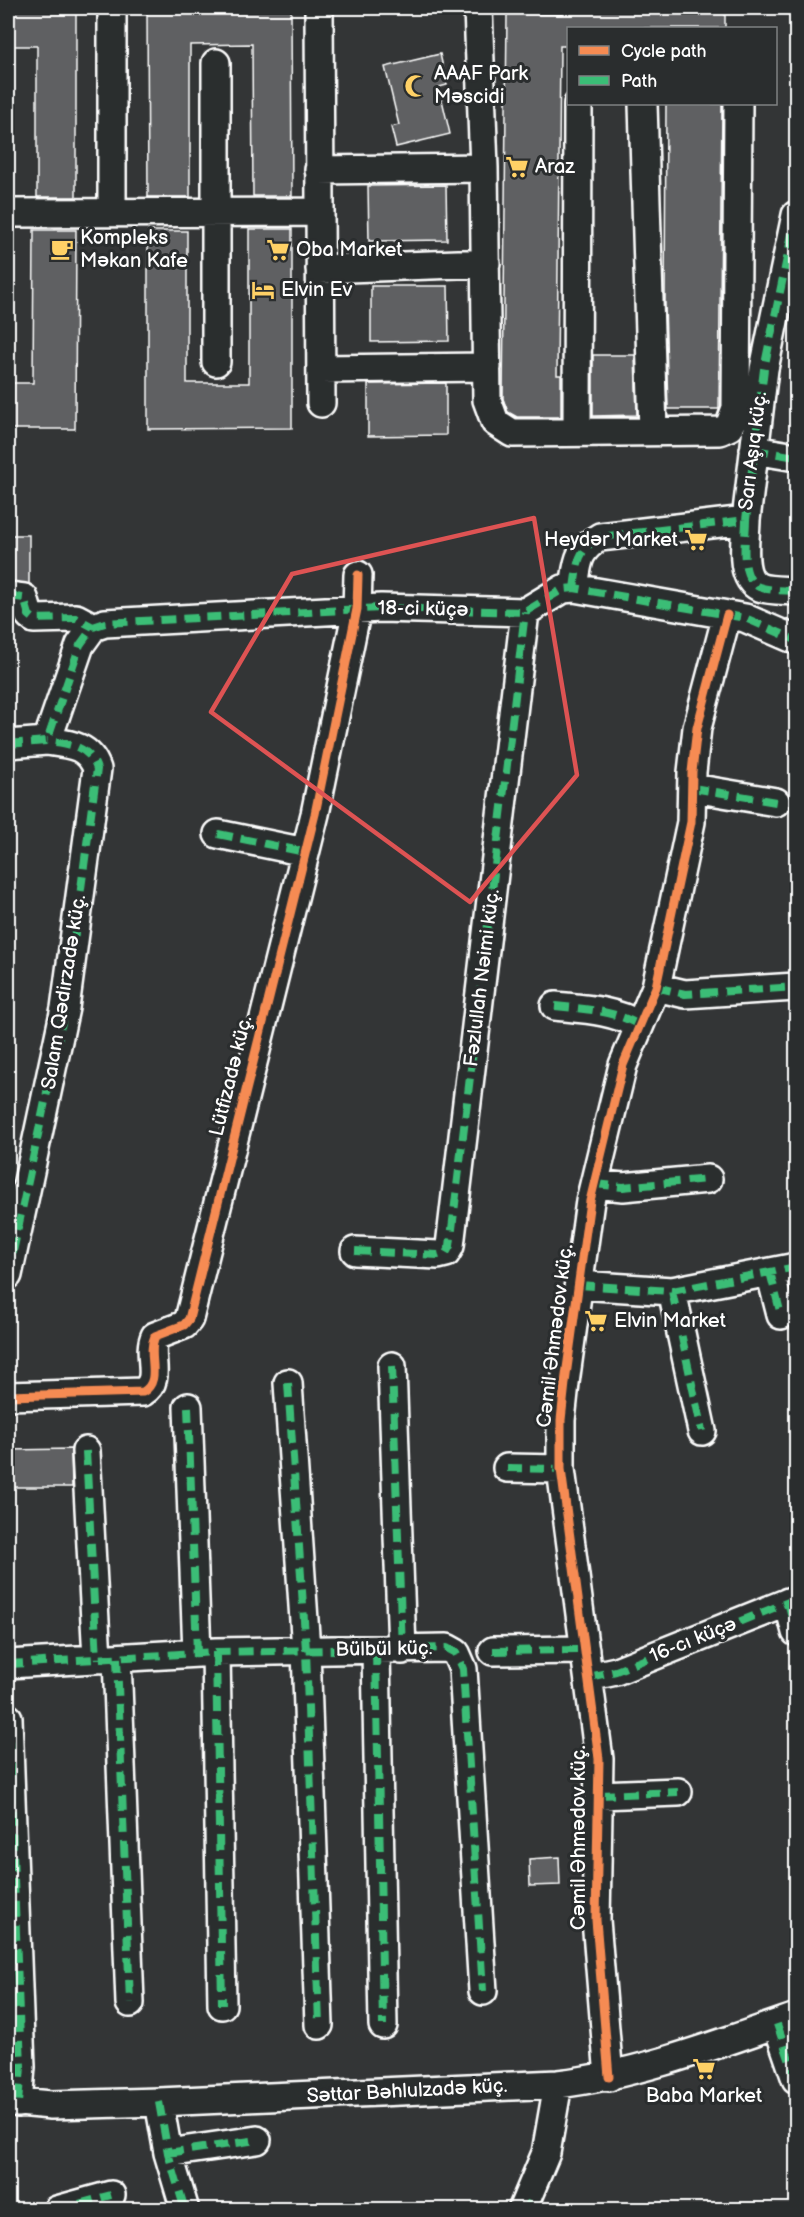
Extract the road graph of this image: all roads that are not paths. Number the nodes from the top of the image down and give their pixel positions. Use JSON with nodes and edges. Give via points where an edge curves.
{"nodes":[{"id":1,"x":112,"y":8,"type":"edge"},
{"id":2,"x":319,"y":8,"type":"edge"},
{"id":3,"x":478,"y":8,"type":"edge"},
{"id":4,"x":216,"y":63,"type":"dead end"},
{"id":5,"x":578,"y":105,"type":"edge"},
{"id":6,"x":643,"y":105,"type":"edge"},
{"id":7,"x":738,"y":105,"type":"edge"},
{"id":8,"x":484,"y":168,"type":"junction"},
{"id":9,"x":320,"y":170,"type":"junction"},
{"id":10,"x":112,"y":211,"type":"junction"},
{"id":11,"x":216,"y":212,"type":"junction"},
{"id":12,"x":319,"y":212,"type":"junction"},
{"id":13,"x":8,"y":213,"type":"edge"},
{"id":14,"x":796,"y":215,"type":"edge"},
{"id":15,"x":486,"y":263,"type":"junction"},
{"id":16,"x":320,"y":269,"type":"junction"},
{"id":17,"x":216,"y":362,"type":"dead end"},
{"id":18,"x":487,"y":367,"type":"junction"},
{"id":19,"x":321,"y":369,"type":"junction"},
{"id":20,"x":321,"y":403,"type":"dead end"},
{"id":21,"x":653,"y":430,"type":"junction"},
{"id":22,"x":577,"y":432,"type":"junction"},
{"id":23,"x":754,"y":450,"type":"junction"},
{"id":24,"x":796,"y":457,"type":"edge"},
{"id":25,"x":746,"y":520,"type":"junction"},
{"id":26,"x":358,"y":575,"type":"dead end"},
{"id":27,"x":574,"y":588,"type":"junction"},
{"id":28,"x":796,"y":591,"type":"edge"},
{"id":29,"x":8,"y":596,"type":"edge"},
{"id":30,"x":357,"y":609,"type":"junction"},
{"id":31,"x":525,"y":612,"type":"junction"},
{"id":32,"x":727,"y":615,"type":"junction"},
{"id":33,"x":93,"y":627,"type":"junction"},
{"id":34,"x":796,"y":640,"type":"edge"},
{"id":35,"x":47,"y":741,"type":"junction"},
{"id":36,"x":8,"y":744,"type":"edge"},
{"id":37,"x":693,"y":788,"type":"junction"},
{"id":38,"x":776,"y":802,"type":"dead end"},
{"id":39,"x":218,"y":834,"type":"dead end"},
{"id":40,"x":306,"y":852,"type":"junction"},
{"id":41,"x":656,"y":987,"type":"junction"},
{"id":42,"x":796,"y":987,"type":"edge"},
{"id":43,"x":555,"y":1006,"type":"dead end"},
{"id":44,"x":639,"y":1025,"type":"junction"},
{"id":45,"x":708,"y":1179,"type":"dead end"},
{"id":46,"x":595,"y":1184,"type":"junction"},
{"id":47,"x":355,"y":1251,"type":"dead end"},
{"id":48,"x":796,"y":1267,"type":"edge"},
{"id":49,"x":770,"y":1272,"type":"junction"},
{"id":50,"x":8,"y":1275,"type":"edge"},
{"id":51,"x":579,"y":1285,"type":"junction"},
{"id":52,"x":672,"y":1291,"type":"junction"},
{"id":53,"x":781,"y":1316,"type":"dead end"},
{"id":54,"x":392,"y":1366,"type":"dead end"},
{"id":55,"x":288,"y":1383,"type":"dead end"},
{"id":56,"x":8,"y":1396,"type":"edge"},
{"id":57,"x":188,"y":1407,"type":"dead end"},
{"id":58,"x":702,"y":1431,"type":"dead end"},
{"id":59,"x":86,"y":1451,"type":"dead end"},
{"id":60,"x":507,"y":1468,"type":"dead end"},
{"id":61,"x":561,"y":1469,"type":"junction"},
{"id":62,"x":792,"y":1600,"type":"edge"},
{"id":63,"x":796,"y":1632,"type":"edge"},
{"id":64,"x":306,"y":1650,"type":"junction"},
{"id":65,"x":389,"y":1650,"type":"junction"},
{"id":66,"x":494,"y":1651,"type":"dead end"},
{"id":67,"x":206,"y":1652,"type":"junction"},
{"id":68,"x":106,"y":1658,"type":"junction"},
{"id":69,"x":8,"y":1664,"type":"edge"},
{"id":70,"x":587,"y":1664,"type":"junction"},
{"id":71,"x":8,"y":1718,"type":"edge"},
{"id":72,"x":678,"y":1792,"type":"dead end"},
{"id":73,"x":599,"y":1796,"type":"junction"},
{"id":74,"x":11,"y":1857,"type":"edge"},
{"id":75,"x":483,"y":1991,"type":"dead end"},
{"id":76,"x":130,"y":2003,"type":"dead end"},
{"id":77,"x":222,"y":2005,"type":"dead end"},
{"id":78,"x":787,"y":2021,"type":"edge"},
{"id":79,"x":319,"y":2025,"type":"dead end"},
{"id":80,"x":383,"y":2025,"type":"dead end"},
{"id":81,"x":609,"y":2077,"type":"junction"},
{"id":82,"x":796,"y":2079,"type":"edge"},
{"id":83,"x":558,"y":2084,"type":"junction"},
{"id":84,"x":13,"y":2102,"type":"edge"},
{"id":85,"x":159,"y":2102,"type":"junction"},
{"id":86,"x":257,"y":2140,"type":"dead end"},
{"id":87,"x":168,"y":2153,"type":"junction"},
{"id":88,"x":111,"y":2195,"type":"dead end"},
{"id":89,"x":527,"y":2208,"type":"edge"},
{"id":90,"x":57,"y":2210,"type":"edge"},
{"id":91,"x":184,"y":2210,"type":"edge"}],
"edges":[{"from":1,"to":10,"type":"street"},
{"from":2,"to":9,"type":"street"},
{"from":3,"to":8,"type":"street"},
{"from":4,"to":11,"type":"street"},
{"from":5,"to":22,"type":"street"},
{"from":6,"to":21,"type":"street"},
{"from":7,"to":21,"type":"street","via":[[734,419],[720,432]]},
{"from":8,"to":9,"type":"street"},
{"from":8,"to":15,"type":"street"},
{"from":9,"to":12,"type":"street"},
{"from":10,"to":11,"type":"street"},
{"from":10,"to":13,"type":"street"},
{"from":11,"to":12,"type":"street"},
{"from":11,"to":17,"type":"street"},
{"from":12,"to":16,"type":"street"},
{"from":14,"to":23,"type":"street","name":"Sarı Aşıq küç.","via":[[769,336]]},
{"from":15,"to":16,"type":"street"},
{"from":15,"to":18,"type":"street"},
{"from":16,"to":19,"type":"street"},
{"from":18,"to":19,"type":"street"},
{"from":18,"to":22,"type":"street","via":[[490,413],[502,428],[522,434]]},
{"from":19,"to":20,"type":"street"},
{"from":21,"to":22,"type":"street"},
{"from":23,"to":24,"type":"street"},
{"from":23,"to":25,"type":"street","name":"Sarı Aşıq küç."},
{"from":25,"to":27,"type":"street","name":"Sarı Aşıq küç.","via":[[600,537],[580,553]]},
{"from":25,"to":28,"type":"street","via":[[746,567],[750,579],[759,587]]},
{"from":26,"to":30,"type":"street","name":"Lütfizadə küç."},
{"from":27,"to":31,"type":"street","via":[[563,589]]},
{"from":27,"to":32,"type":"street"},
{"from":29,"to":33,"type":"street","via":[[24,597],[34,619],[76,618]]},
{"from":30,"to":31,"type":"street","name":"18-ci küçə"},
{"from":30,"to":33,"type":"street","name":"18-ci küçə","via":[[105,623]]},
{"from":30,"to":40,"type":"street","name":"Lütfizadə küç."},
{"from":31,"to":47,"type":"street","name":"Fəzlullah Nəimi küç.","via":[[450,1246],[446,1253],[438,1255]]},
{"from":32,"to":34,"type":"street","via":[[745,618]]},
{"from":32,"to":37,"type":"street","name":"Cəmil Əhmədov küç.","via":[[697,728]]},
{"from":33,"to":35,"type":"street","via":[[80,645]]},
{"from":35,"to":36,"type":"street"},
{"from":35,"to":50,"type":"street","name":"Salam Qədirzadə küç.","via":[[86,750],[97,769],[65,1008]]},
{"from":37,"to":38,"type":"street"},
{"from":37,"to":41,"type":"street","name":"Cəmil Əhmədov küç.","via":[[691,822]]},
{"from":39,"to":40,"type":"street"},
{"from":40,"to":56,"type":"street","name":"Lütfizadə küç.","via":[[189,1319],[184,1325],[155,1336],[151,1345],[154,1380],[143,1392]]},
{"from":41,"to":42,"type":"street","via":[[685,994]]},
{"from":41,"to":44,"type":"street","name":"Cəmil Əhmədov küç."},
{"from":43,"to":44,"type":"street","via":[[611,1013]]},
{"from":44,"to":46,"type":"street","name":"Cəmil Əhmədov küç.","via":[[623,1065]]},
{"from":45,"to":46,"type":"street","via":[[623,1187]]},
{"from":46,"to":51,"type":"street","name":"Cəmil Əhmədov küç."},
{"from":48,"to":49,"type":"street"},
{"from":49,"to":52,"type":"street"},
{"from":49,"to":53,"type":"street"},
{"from":51,"to":52,"type":"street"},
{"from":51,"to":61,"type":"street","name":"Cəmil Əhmədov küç.","via":[[563,1402]]},
{"from":52,"to":58,"type":"street"},
{"from":54,"to":65,"type":"street"},
{"from":55,"to":64,"type":"street"},
{"from":57,"to":67,"type":"street"},
{"from":59,"to":68,"type":"street"},
{"from":60,"to":61,"type":"street"},
{"from":61,"to":70,"type":"street","name":"Cəmil Əhmədov küç."},
{"from":62,"to":63,"type":"street"},
{"from":62,"to":70,"type":"street","name":"16-cı küçə","via":[[616,1671]]},
{"from":64,"to":65,"type":"street","name":"Bülbül küç."},
{"from":64,"to":67,"type":"street","name":"Bülbül küç."},
{"from":64,"to":79,"type":"street"},
{"from":65,"to":75,"type":"street","name":"Bülbül küç.","via":[[447,1648],[456,1653],[463,1669]]},
{"from":65,"to":80,"type":"street"},
{"from":66,"to":70,"type":"street","name":"16-cı küçə"},
{"from":67,"to":68,"type":"street","name":"Bülbül küç."},
{"from":67,"to":77,"type":"street"},
{"from":68,"to":69,"type":"street","name":"Bülbül küç."},
{"from":68,"to":76,"type":"street"},
{"from":70,"to":73,"type":"street","name":"Cəmil Əhmədov küç.","via":[[599,1759]]},
{"from":71,"to":74,"type":"street"},
{"from":72,"to":73,"type":"street"},
{"from":73,"to":81,"type":"street","name":"Cəmil Əhmədov küç.","via":[[596,1920]]},
{"from":74,"to":84,"type":"street","via":[[21,2067]]},
{"from":78,"to":81,"type":"street","name":"Səttar Bəhlulzadə küç."},
{"from":78,"to":82,"type":"street"},
{"from":81,"to":83,"type":"street","name":"Səttar Bəhlulzadə küç."},
{"from":83,"to":85,"type":"street","name":"Səttar Bəhlulzadə küç."},
{"from":83,"to":89,"type":"street","via":[[546,2153]]},
{"from":84,"to":85,"type":"street","name":"Səttar Bəhlulzadə küç."},
{"from":85,"to":87,"type":"street"},
{"from":86,"to":87,"type":"street"},
{"from":87,"to":91,"type":"street"},
{"from":88,"to":90,"type":"street"}]}
